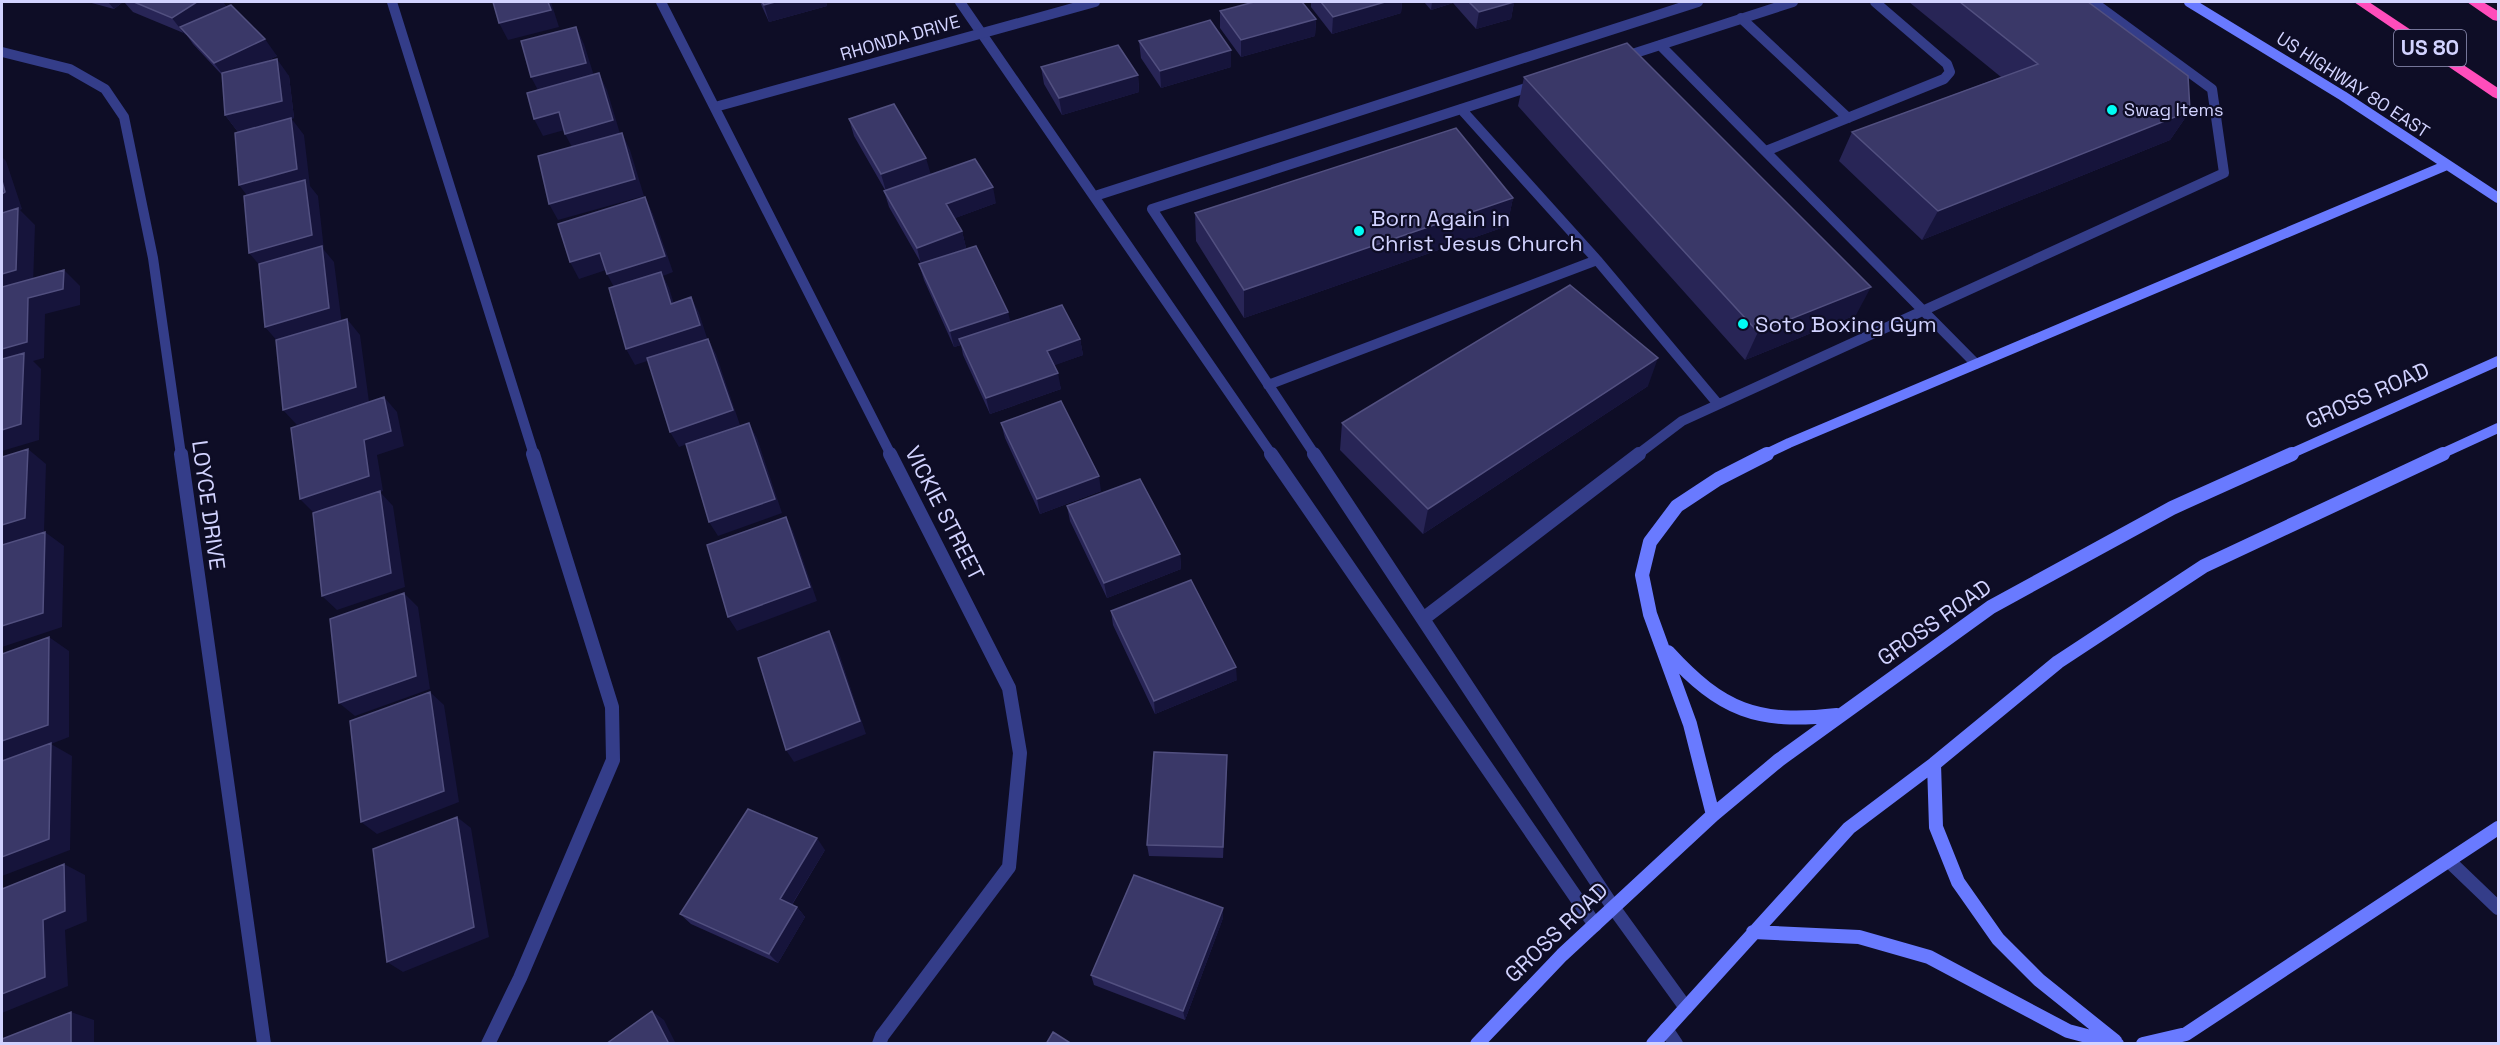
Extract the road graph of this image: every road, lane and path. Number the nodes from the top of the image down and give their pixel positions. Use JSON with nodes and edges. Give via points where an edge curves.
{"nodes":[{"id":1,"x":392,"y":2,"type":"edge"},
{"id":2,"x":662,"y":2,"type":"edge"},
{"id":3,"x":960,"y":2,"type":"edge"},
{"id":4,"x":1095,"y":2,"type":"edge"},
{"id":5,"x":1698,"y":2,"type":"edge"},
{"id":6,"x":1793,"y":2,"type":"edge"},
{"id":7,"x":1875,"y":2,"type":"edge"},
{"id":8,"x":2093,"y":2,"type":"edge"},
{"id":9,"x":2188,"y":2,"type":"edge"},
{"id":10,"x":2361,"y":2,"type":"edge"},
{"id":11,"x":2474,"y":2,"type":"edge"},
{"id":12,"x":2499,"y":17,"type":"edge"},
{"id":13,"x":1741,"y":18,"type":"junction"},
{"id":14,"x":982,"y":33,"type":"junction"},
{"id":15,"x":1660,"y":45,"type":"junction"},
{"id":16,"x":2,"y":52,"type":"edge"},
{"id":17,"x":1616,"y":59,"type":"edge"},
{"id":18,"x":1550,"y":80,"type":"edge"},
{"id":19,"x":2499,"y":94,"type":"edge"},
{"id":20,"x":715,"y":107,"type":"junction"},
{"id":21,"x":1461,"y":109,"type":"junction"},
{"id":22,"x":1848,"y":118,"type":"junction"},
{"id":23,"x":1766,"y":150,"type":"junction"},
{"id":24,"x":2447,"y":165,"type":"junction"},
{"id":25,"x":1095,"y":196,"type":"junction"},
{"id":26,"x":2499,"y":198,"type":"edge"},
{"id":27,"x":1597,"y":261,"type":"junction"},
{"id":28,"x":1924,"y":310,"type":"junction"},
{"id":29,"x":2499,"y":361,"type":"edge"},
{"id":30,"x":1976,"y":364,"type":"junction"},
{"id":31,"x":1268,"y":385,"type":"junction"},
{"id":32,"x":1718,"y":404,"type":"junction"},
{"id":33,"x":2499,"y":428,"type":"edge"},
{"id":34,"x":1423,"y":619,"type":"junction"},
{"id":35,"x":1663,"y":646,"type":"junction"},
{"id":36,"x":1841,"y":715,"type":"junction"},
{"id":37,"x":1934,"y":764,"type":"junction"},
{"id":38,"x":1713,"y":815,"type":"junction"},
{"id":39,"x":2499,"y":828,"type":"edge"},
{"id":40,"x":2449,"y":861,"type":"junction"},
{"id":41,"x":1613,"y":907,"type":"junction"},
{"id":42,"x":2499,"y":908,"type":"edge"},
{"id":43,"x":1595,"y":925,"type":"junction"},
{"id":44,"x":1753,"y":932,"type":"junction"},
{"id":45,"x":1686,"y":1008,"type":"junction"},
{"id":46,"x":1666,"y":1029,"type":"junction"},
{"id":47,"x":264,"y":1044,"type":"edge"},
{"id":48,"x":488,"y":1044,"type":"edge"},
{"id":49,"x":879,"y":1044,"type":"edge"},
{"id":50,"x":1477,"y":1044,"type":"edge"},
{"id":51,"x":1653,"y":1044,"type":"edge"},
{"id":52,"x":1676,"y":1044,"type":"edge"},
{"id":53,"x":2117,"y":1044,"type":"edge"},
{"id":54,"x":2142,"y":1044,"type":"edge"}],
"edges":[{"from":1,"to":48,"type":"street","via":[[612,707],[613,760]]},
{"from":2,"to":20,"type":"street","name":"VICKIE STREET"},
{"from":3,"to":14,"type":"street"},
{"from":4,"to":14,"type":"street","name":"RHONDA DRIVE"},
{"from":5,"to":25,"type":"street"},
{"from":6,"to":13,"type":"street"},
{"from":7,"to":22,"type":"street","via":[[1947,63],[1950,72],[1944,80]]},
{"from":8,"to":28,"type":"street","via":[[2212,90],[2224,173]]},
{"from":9,"to":24,"type":"main road","name":"US HIGHWAY 80 EAST","via":[[2343,96]]},
{"from":10,"to":19,"type":"highway","number":"US 80"},
{"from":11,"to":12,"type":"highway","number":"US 80"},
{"from":13,"to":15,"type":"street"},
{"from":13,"to":22,"type":"street"},
{"from":14,"to":20,"type":"street","name":"RHONDA DRIVE"},
{"from":14,"to":25,"type":"street"},
{"from":15,"to":17,"type":"street"},
{"from":15,"to":23,"type":"street"},
{"from":16,"to":47,"type":"street","name":"LOYCE DRIVE","via":[[70,69],[105,89],[124,117],[153,258]]},
{"from":18,"to":21,"type":"street"},
{"from":20,"to":49,"type":"street","name":"VICKIE STREET","via":[[1009,688],[1020,753],[1009,867]]},
{"from":21,"to":27,"type":"street"},
{"from":21,"to":31,"type":"street","via":[[1152,209]]},
{"from":22,"to":23,"type":"street"},
{"from":23,"to":28,"type":"street"},
{"from":24,"to":26,"type":"main road","name":"US HIGHWAY 80 EAST"},
{"from":24,"to":30,"type":"main road"},
{"from":25,"to":43,"type":"street"},
{"from":27,"to":31,"type":"street"},
{"from":27,"to":32,"type":"street"},
{"from":28,"to":30,"type":"street"},
{"from":28,"to":32,"type":"street"},
{"from":29,"to":36,"type":"main road","name":"GROSS ROAD","via":[[2172,508],[1991,607]]},
{"from":30,"to":35,"type":"main road","via":[[1789,443],[1677,506],[1650,542],[1642,575],[1650,614]]},
{"from":31,"to":34,"type":"street"},
{"from":32,"to":34,"type":"street","via":[[1682,421]]},
{"from":33,"to":37,"type":"main road","via":[[2204,566],[2058,662]]},
{"from":34,"to":41,"type":"street"},
{"from":35,"to":36,"type":"main road","via":[[1711,694],[1760,717],[1804,720]]},
{"from":35,"to":38,"type":"main road","via":[[1690,723]]},
{"from":36,"to":38,"type":"main road","name":"GROSS ROAD"},
{"from":37,"to":44,"type":"main road","via":[[1849,828]]},
{"from":37,"to":53,"type":"main road","via":[[1936,827],[1958,882],[1998,939],[2039,980]]},
{"from":38,"to":41,"type":"main road","name":"GROSS ROAD"},
{"from":39,"to":40,"type":"main road"},
{"from":40,"to":42,"type":"street"},
{"from":40,"to":54,"type":"main road","via":[[2186,1034]]},
{"from":41,"to":43,"type":"main road","name":"GROSS ROAD"},
{"from":41,"to":45,"type":"street"},
{"from":43,"to":50,"type":"main road","name":"GROSS ROAD"},
{"from":44,"to":45,"type":"main road"},
{"from":44,"to":53,"type":"main road","via":[[1859,937],[1929,957],[2068,1031]]},
{"from":45,"to":46,"type":"main road"},
{"from":46,"to":51,"type":"main road"},
{"from":46,"to":52,"type":"street"}]}
